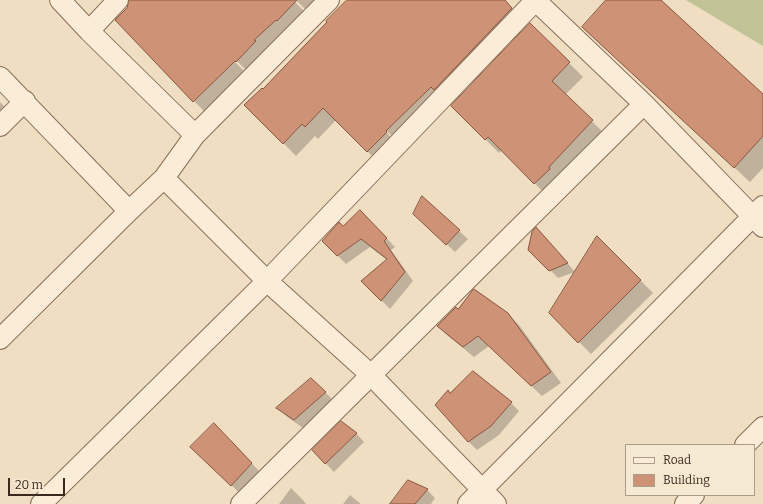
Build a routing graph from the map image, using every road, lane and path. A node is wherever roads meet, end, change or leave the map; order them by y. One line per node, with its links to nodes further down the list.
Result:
1 (60, 0): 5 (street)
2 (118, 0): 5 (street)
3 (329, 0): 10 (street)
4 (535, 0): 8 (street); 14 (street)
5 (89, 31): 10 (street)
6 (0, 77): 7 (street)
7 (25, 102): 9 (street); 12 (street)
8 (644, 104): 13 (street); 16 (street)
9 (0, 126)
10 (195, 135): 11 (street)
11 (164, 178): 12 (street); 14 (street)
12 (129, 211): 15 (street)
13 (759, 216): 20 (street)
14 (267, 281): 16 (street); 21 (street)
15 (0, 338)
16 (371, 375): 20 (street); 22 (street)
17 (763, 427): 18 (street)
18 (746, 444)
19 (693, 496): 23 (street)
20 (482, 499)
21 (41, 504)
22 (241, 504)
23 (685, 504)

